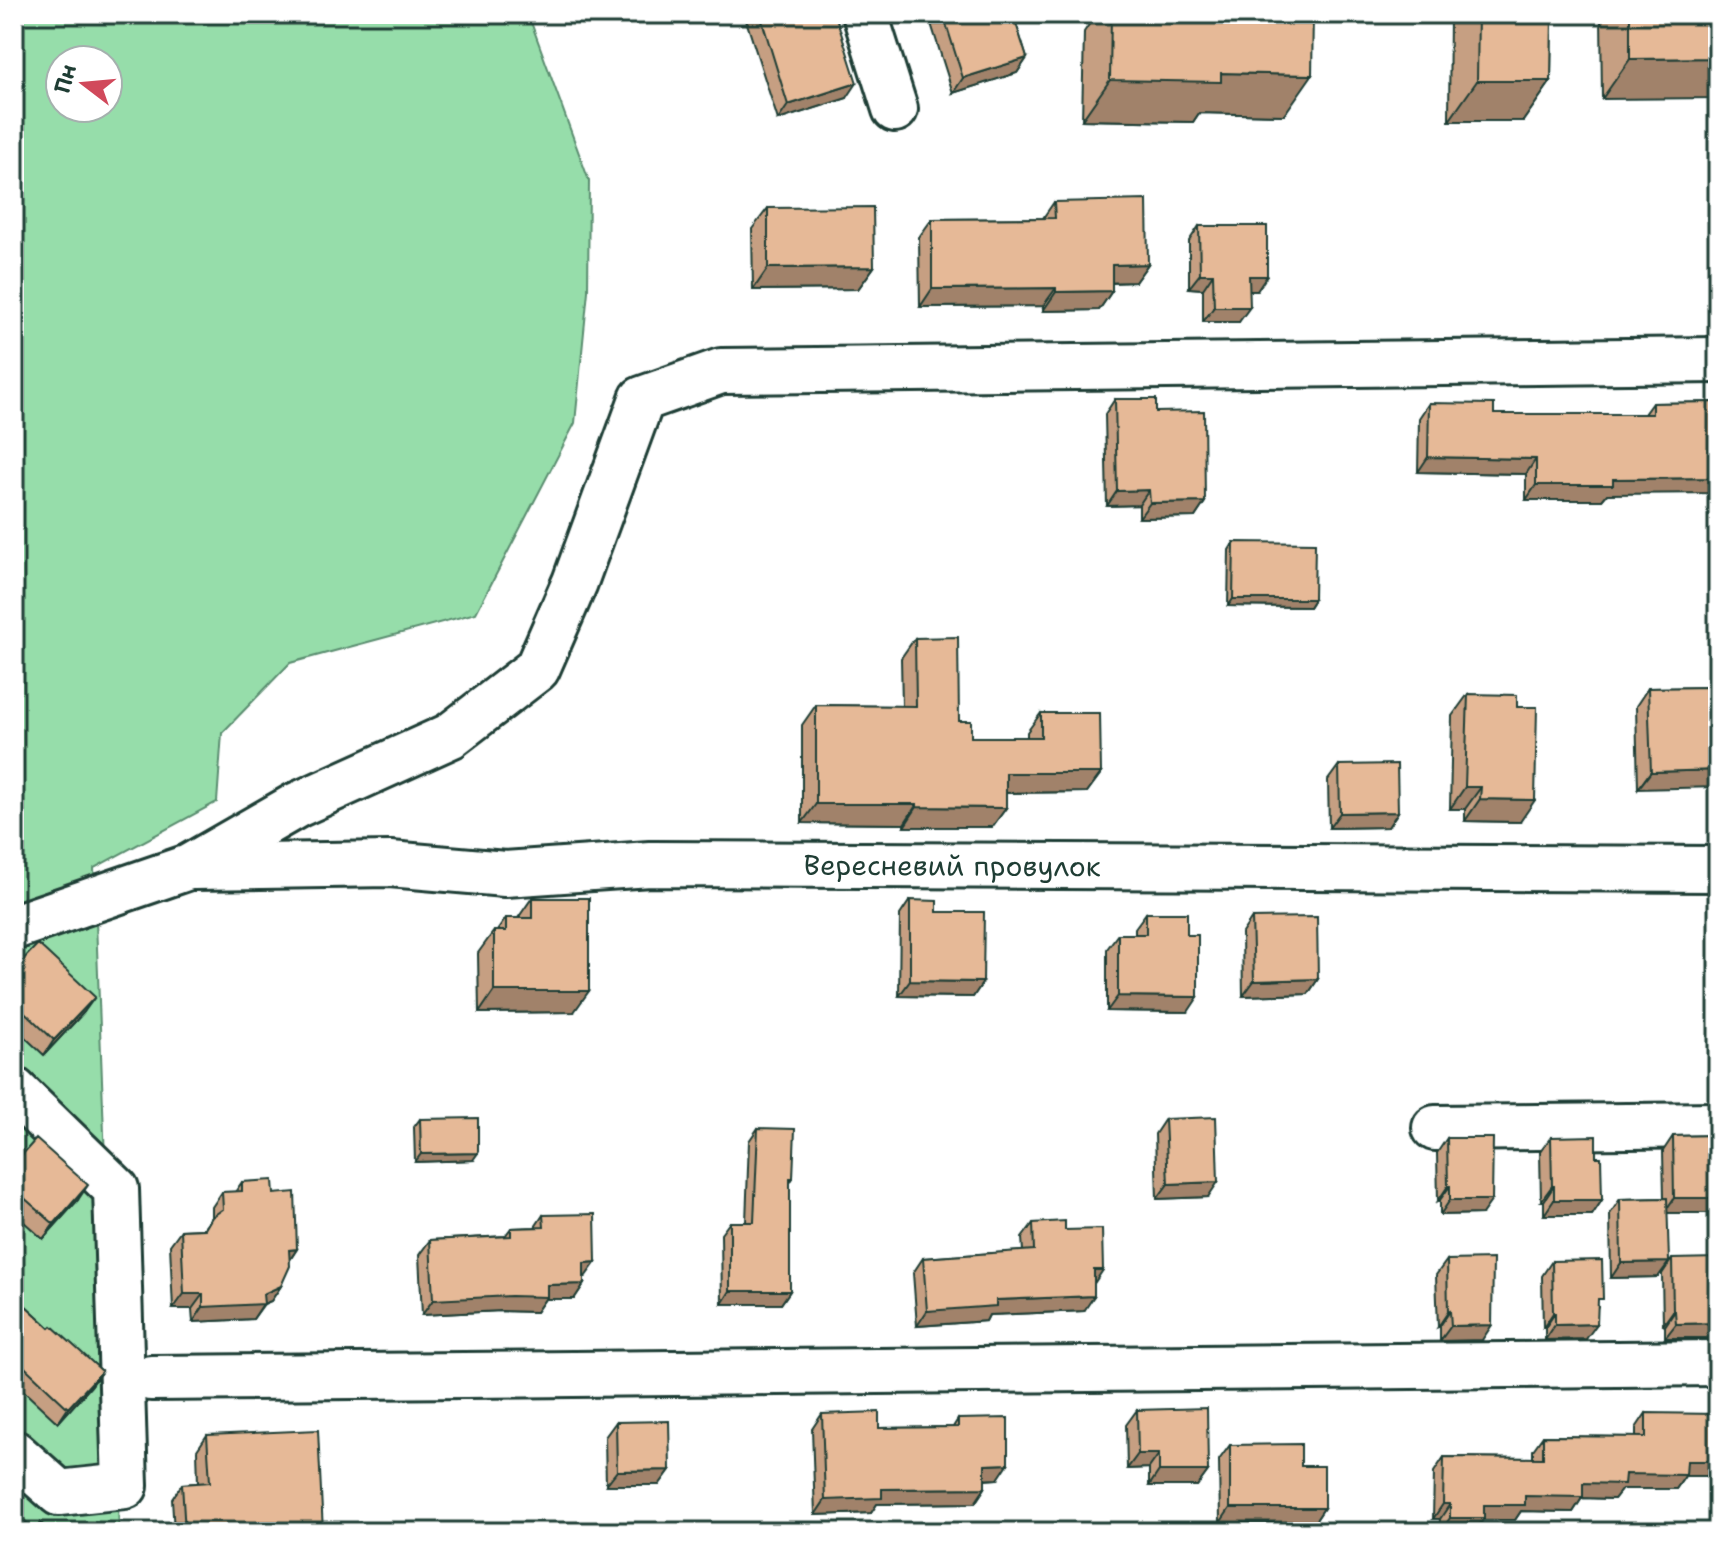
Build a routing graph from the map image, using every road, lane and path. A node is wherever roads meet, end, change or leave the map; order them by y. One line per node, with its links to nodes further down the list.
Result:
1 (865, 14): 2 (street)
2 (895, 109)
3 (1718, 360): 4 (street)
4 (189, 867): 5 (street, Вересневий провулок); 6 (street)
5 (1718, 869)
6 (14, 927)
7 (14, 1090): 12 (street)
8 (1718, 1125): 9 (street)
9 (1435, 1128)
10 (1718, 1363): 11 (street)
11 (151, 1378)
12 (14, 1453)

